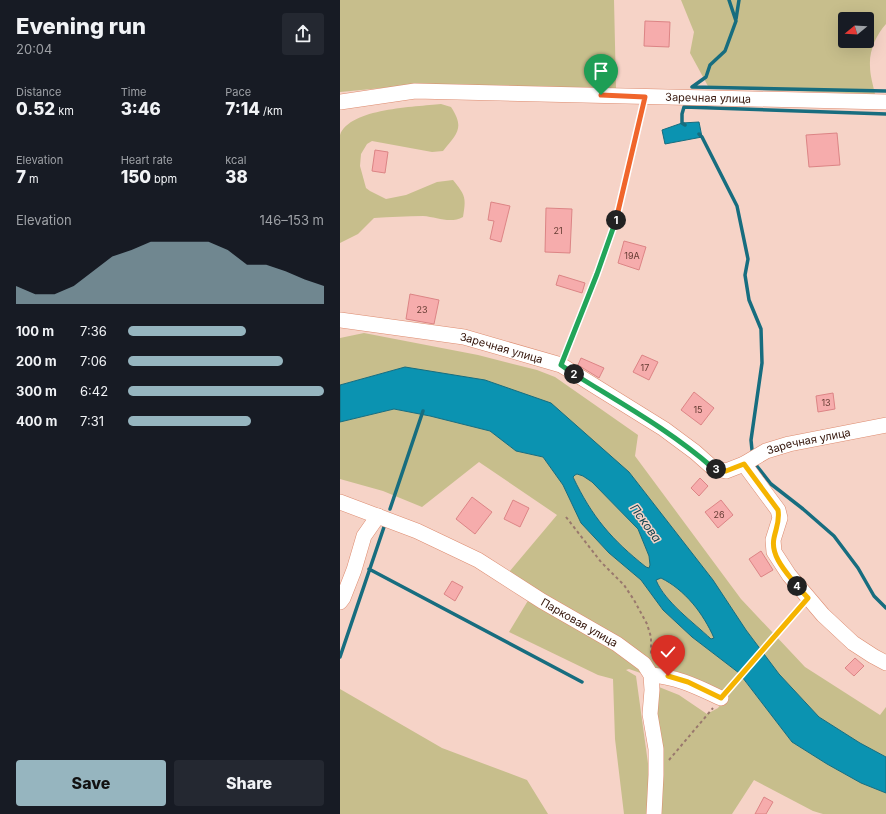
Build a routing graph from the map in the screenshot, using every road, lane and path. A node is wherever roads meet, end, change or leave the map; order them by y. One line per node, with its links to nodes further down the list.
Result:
1 (645, 97): 2 (street, Заречная улица); 3 (street, Заречная улица); 5 (path)
2 (340, 102)
3 (886, 102)
4 (340, 320): 5 (street, Заречная улица)
5 (561, 365): 7 (street, Заречная улица)
6 (886, 425): 7 (street, Заречная улица)
7 (744, 464): 11 (street)
8 (340, 502): 9 (street, Парковая улица)
9 (378, 516): 12 (street); 14 (street, Парковая улица)
10 (566, 517): 14 (path)
11 (808, 598): 13 (street); 15 (path)
12 (340, 602)
13 (886, 663)
14 (651, 675): 15 (street); 16 (street)
15 (721, 698): 16 (path)
16 (656, 775): 17 (street)
17 (654, 814)

